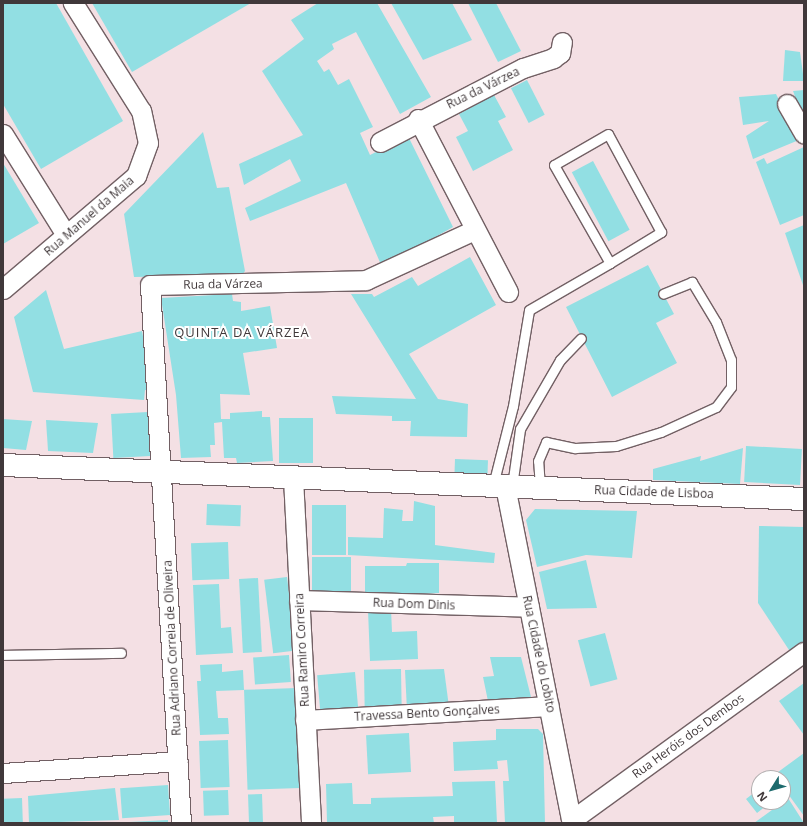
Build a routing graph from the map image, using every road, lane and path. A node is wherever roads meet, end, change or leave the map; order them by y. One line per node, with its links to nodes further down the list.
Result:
1 (73, 3): 9 (street, Rua Manuel da Maia)
2 (562, 42): 4 (street, Rua da Várzea)
3 (787, 104): 6 (street)
4 (418, 119): 7 (street, Rua da Várzea); 8 (street)
5 (3, 134): 9 (street)
6 (804, 134)
7 (380, 142)
8 (474, 230): 12 (street); 16 (street, Rua da Várzea)
9 (66, 236): 11 (street, Rua Manuel da Maia)
10 (610, 263): 10 (lane); 18 (lane)
11 (3, 289)
12 (508, 292)
13 (663, 294): 19 (lane)
14 (581, 338): 18 (lane)
15 (3, 465): 16 (street, Rua Cidade de Lisboa)
16 (163, 473): 17 (street, Rua Cidade de Lisboa); 28 (street, Rua Adriano Correia de Oliveira)
17 (293, 478): 18 (street, Rua Cidade de Lisboa); 21 (street, Rua Ramiro Correira)
18 (503, 486): 19 (street, Rua Cidade de Lisboa); 22 (street, Rua Cidade do Lobito)
19 (540, 487): 20 (street, Rua Cidade de Lisboa)
20 (804, 499)
21 (299, 600): 22 (street, Rua Dom Dinis); 27 (street, Rua Ramiro Correira)
22 (529, 607): 26 (street, Rua Cidade do Lobito)
23 (804, 652): 30 (street, Rua Heróis dos Dembos)
24 (121, 653): 25 (lane)
25 (3, 656)
26 (550, 706): 27 (street, Travessa Bento Gonçalves); 30 (street, Rua Cidade do Lobito)
27 (305, 720): 32 (street, Rua Ramiro Correira)
28 (178, 761): 29 (street); 31 (street, Rua Adriano Correia de Oliveira)
29 (3, 773)
30 (573, 821)
31 (181, 823)
32 (311, 823)

